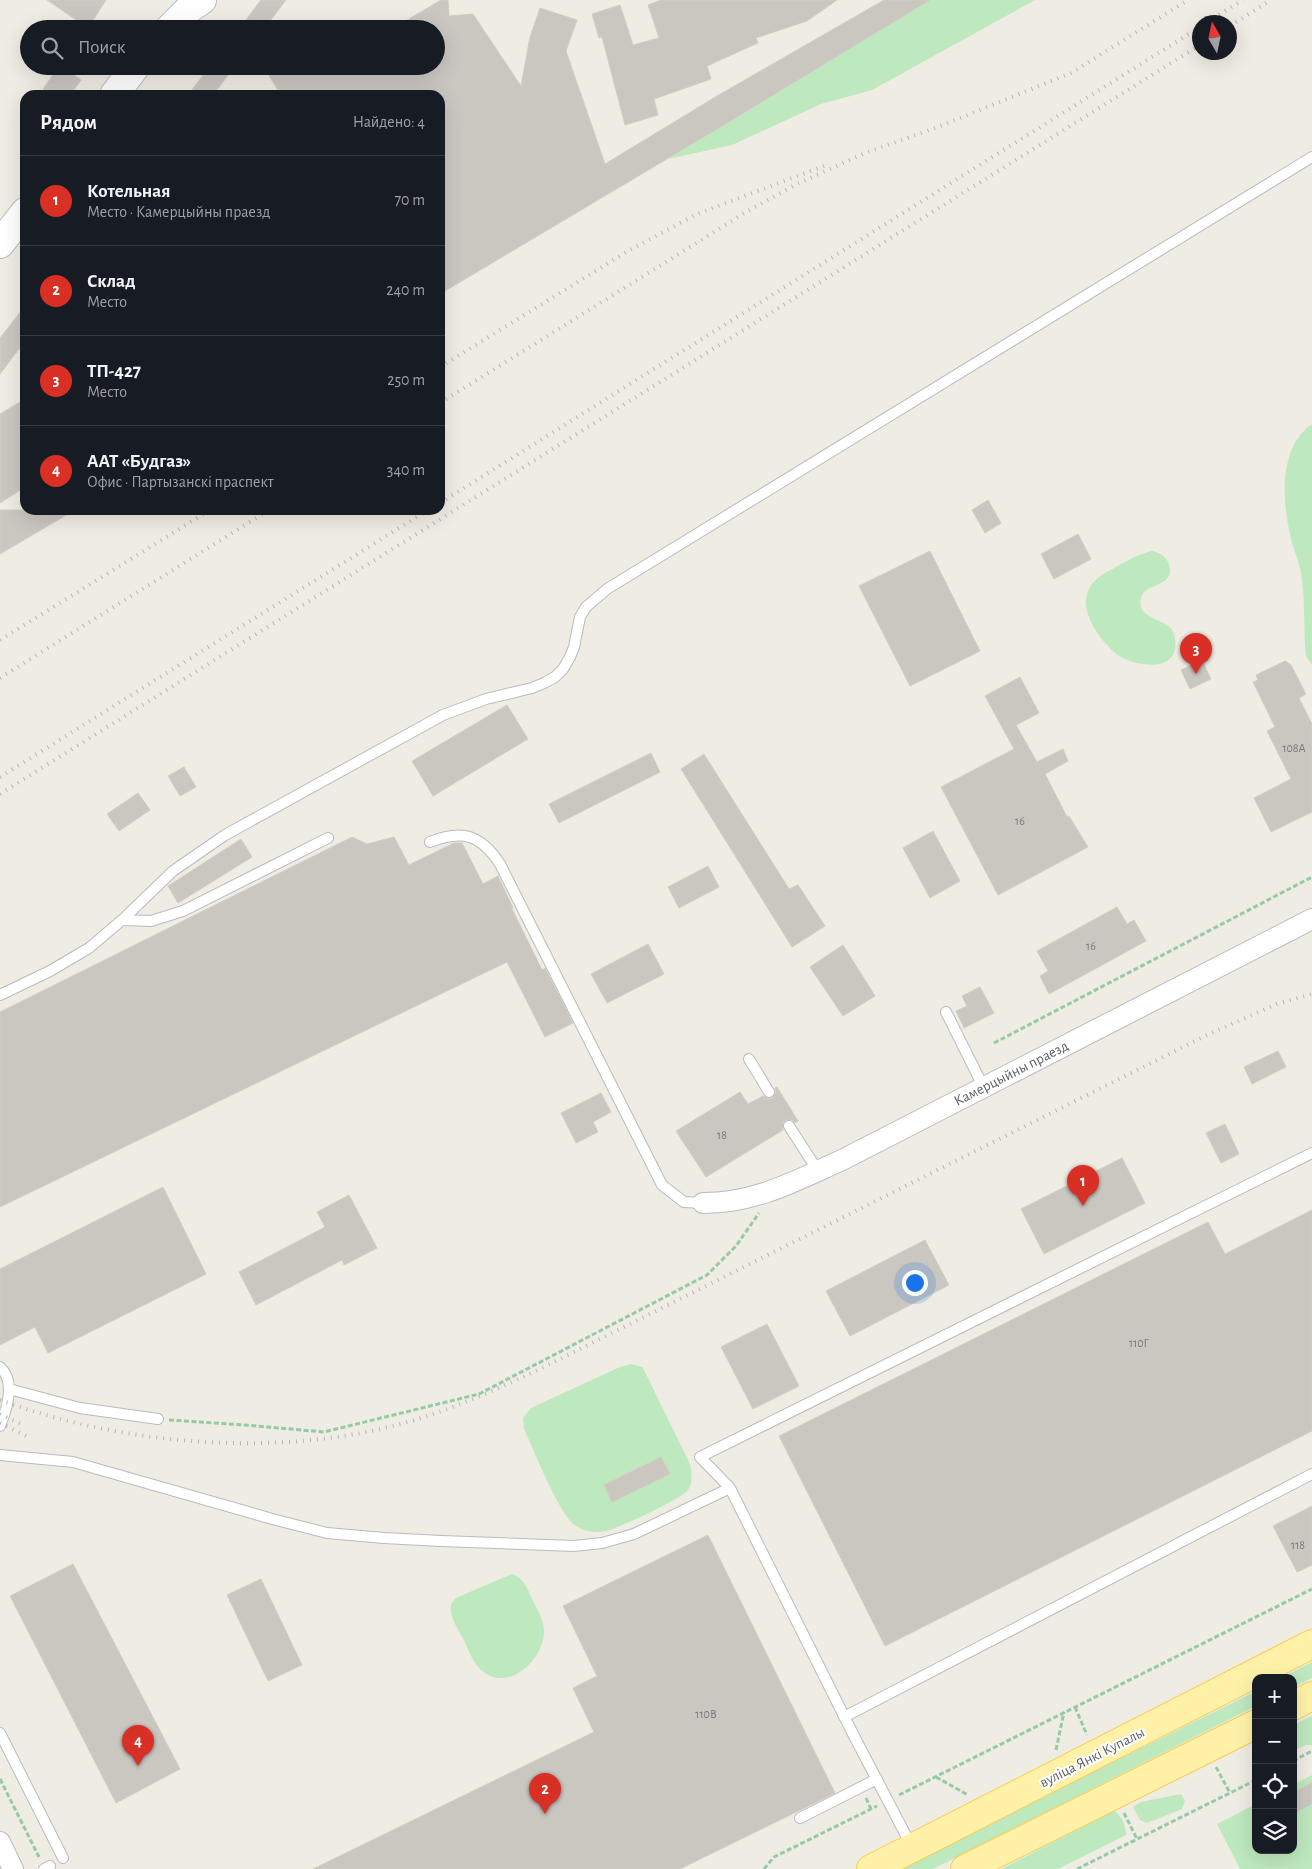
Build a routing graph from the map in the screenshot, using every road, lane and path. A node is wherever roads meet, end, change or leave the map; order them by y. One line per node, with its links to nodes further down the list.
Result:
1 (202, 0): 2 (main road)
2 (178, 20)
3 (129, 75): 4 (main road)
4 (118, 90)
5 (1312, 157): 12 (lane)
6 (20, 218): 7 (main road)
7 (0, 244)
8 (328, 838): 12 (lane)
9 (430, 842): 23 (lane)
10 (1312, 877): 15 (path)
11 (1312, 919): 17 (street, Камерцыйны праезд)
12 (122, 920): 13 (lane)
13 (0, 995)
14 (946, 1012): 17 (lane)
15 (994, 1043)
16 (749, 1059): 18 (lane)
17 (984, 1088): 21 (street, Камерцыйны праезд)
18 (768, 1092)
19 (789, 1126): 21 (lane)
20 (1312, 1153): 30 (lane)
21 (818, 1171): 22 (street, Камерцыйны праезд)
22 (775, 1191): 23 (street, Камерцыйны праезд); 26 (path)
23 (703, 1203)
24 (0, 1367): 25 (lane)
25 (9, 1389): 26 (lane); 27 (lane)
26 (158, 1419)
27 (0, 1426)
28 (0, 1455): 30 (lane)
29 (1312, 1474): 37 (lane)
30 (730, 1488): 37 (lane)
31 (1312, 1589): 35 (path)
32 (1312, 1644): 56 (main road, вуліца Янкі Купалы)
33 (1312, 1696): 34 (main road)
34 (1297, 1704)
35 (1075, 1706): 36 (path); 40 (path)
36 (1064, 1712): 43 (path); 45 (path)
37 (844, 1717): 47 (lane)
38 (1252, 1726): 41 (main road)
39 (0, 1733): 57 (lane)
40 (1090, 1740)
41 (1206, 1749): 49 (path); 62 (main road)
42 (1312, 1752): 44 (path)
43 (1054, 1756)
44 (1297, 1759)
45 (935, 1777): 50 (path); 51 (path)
46 (0, 1779): 58 (path)
47 (877, 1779): 51 (lane); 53 (lane)
48 (1252, 1782): 49 (path)
49 (1230, 1793): 54 (path)
50 (972, 1797)
51 (888, 1801): 56 (lane); 60 (path)
52 (1124, 1812): 54 (path)
53 (800, 1818)
54 (1137, 1839): 63 (path)
55 (0, 1842): 59 (street)
56 (913, 1848): 61 (main road, вуліца Янкі Купалы)
57 (63, 1858)
58 (46, 1868)
59 (13, 1869)
60 (764, 1869)
61 (871, 1869)
62 (965, 1869)
63 (1077, 1869)

